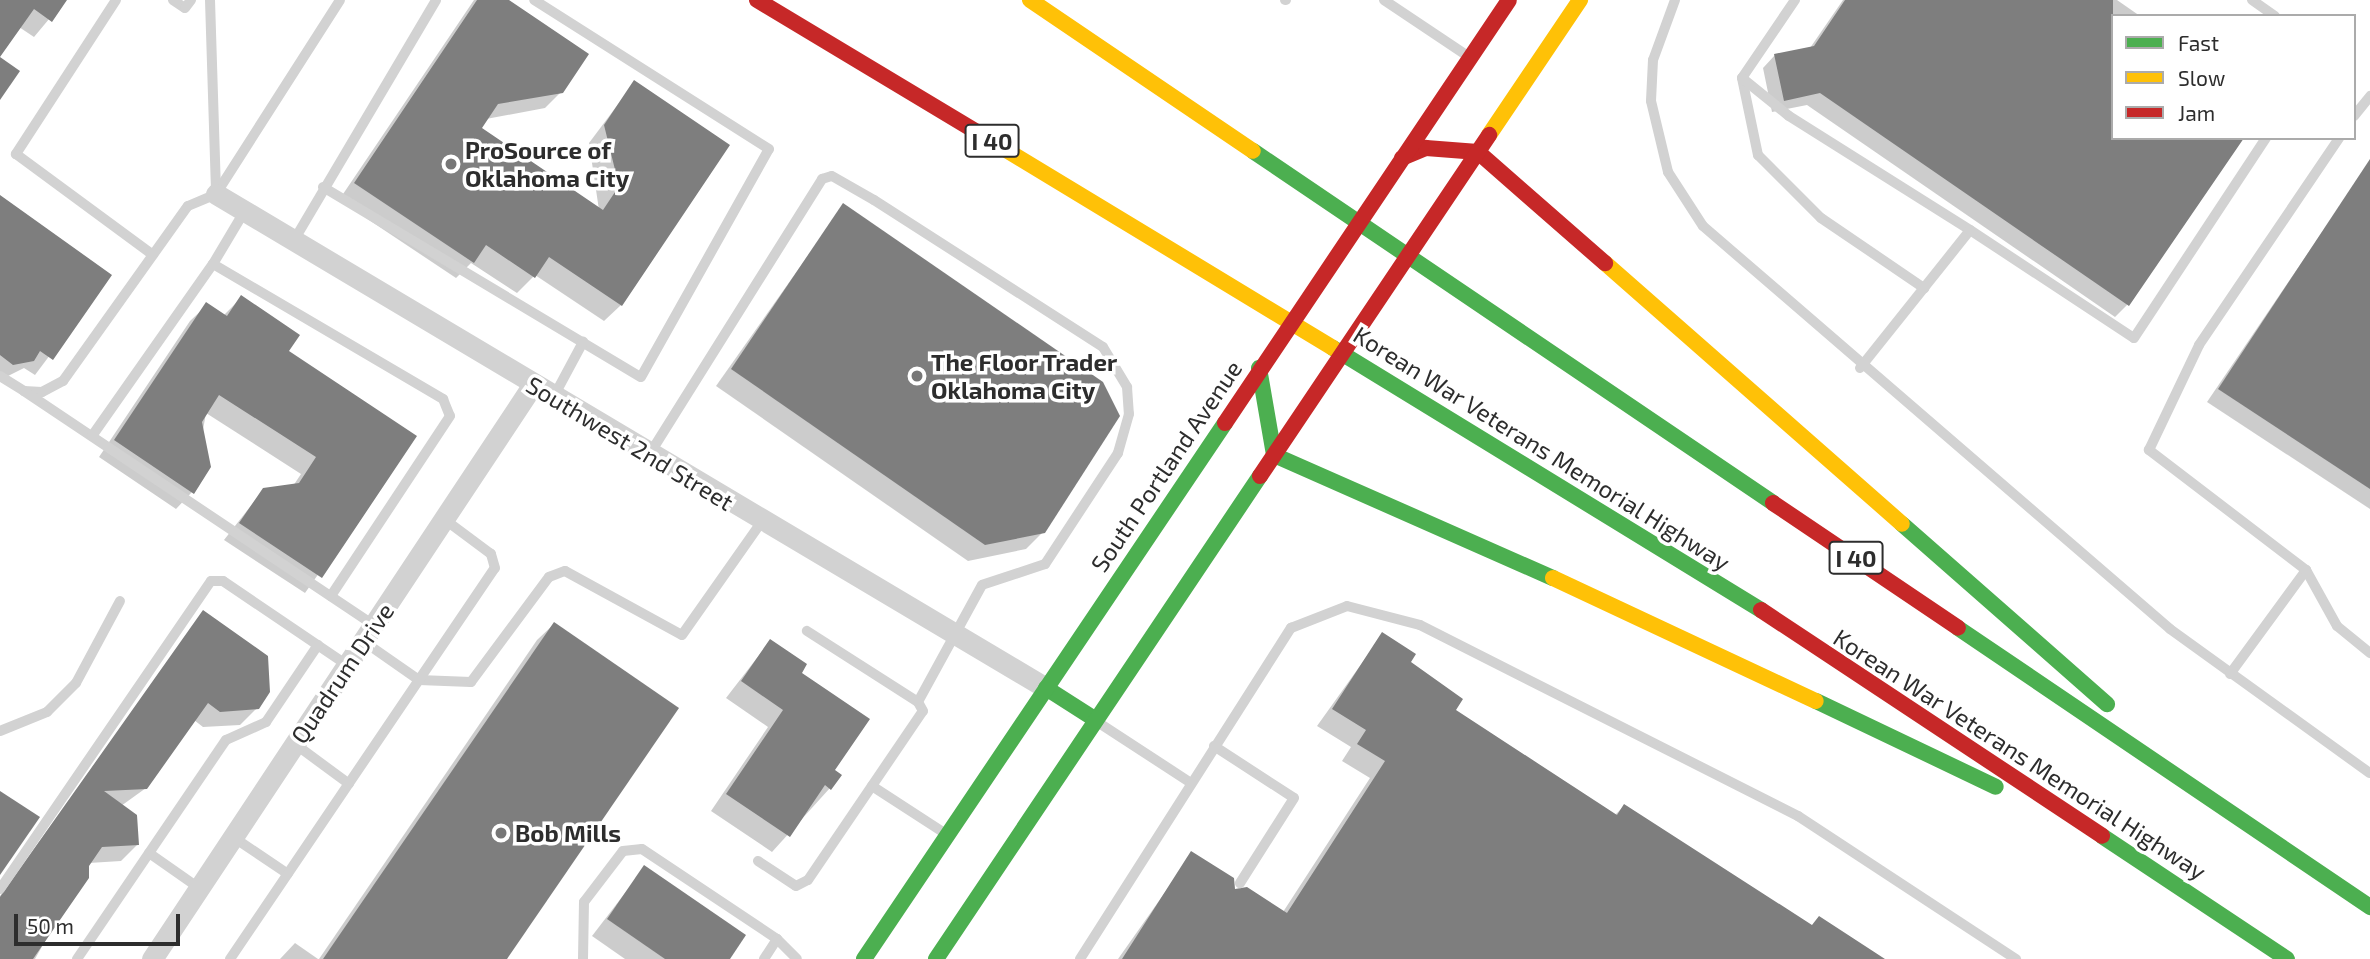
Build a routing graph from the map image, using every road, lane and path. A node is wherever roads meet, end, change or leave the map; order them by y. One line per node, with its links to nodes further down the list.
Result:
1 (116, 0): 30 (lane)
2 (173, 0): 15 (lane)
3 (210, 0): 26 (lane)
4 (340, 0): 26 (lane)
5 (436, 0): 25 (lane)
6 (534, 0): 33 (lane)
7 (757, 0): 69 (main road, Korean War Veterans Memorial Highway / I 40)
8 (1030, 0): 66 (main road, I 40)
9 (1385, 0): 17 (lane)
10 (1509, 0): 17 (main road, South Portland Avenue)
11 (1580, 0): 23 (main road)
12 (1675, 0): 35 (lane)
13 (1795, 0): 18 (lane)
14 (2252, 0): 16 (lane)
15 (188, 4)
16 (2272, 14)
17 (1470, 57): 24 (main road, South Portland Avenue)
18 (1742, 78): 28 (lane); 32 (lane)
19 (2370, 96): 20 (lane)
20 (2356, 114)
21 (2265, 140): 28 (lane)
22 (2338, 140): 45 (lane)
23 (1478, 152): 24 (main road); 42 (main road); 66 (main road)
24 (1402, 158): 34 (main road, South Portland Avenue)
25 (323, 187): 29 (lane); 33 (lane)
26 (216, 194): 27 (street, Southwest 2nd Street); 30 (lane)
27 (244, 212): 29 (street, Southwest 2nd Street); 31 (lane)
28 (1970, 230): 32 (lane)
29 (293, 242): 37 (street, Southwest 2nd Street)
30 (153, 254): 38 (lane)
31 (213, 264): 40 (lane); 46 (lane)
32 (1924, 288): 35 (lane)
33 (583, 342): 39 (lane)
34 (1259, 368): 42 (main road); 56 (main road, South Portland Avenue)
35 (1860, 368): 54 (lane)
36 (0, 376): 38 (lane)
37 (532, 386): 39 (street, Southwest 2nd Street); 43 (street, Quadrum Drive)
38 (24, 391): 40 (lane)
39 (553, 398): 41 (street, Southwest 2nd Street)
40 (92, 436): 46 (lane)
41 (649, 455): 44 (street, Southwest 2nd Street); 50 (lane)
42 (1274, 455): 58 (main road); 69 (main road)
43 (444, 519): 49 (street, Quadrum Drive); 55 (lane)
44 (762, 521): 50 (street, Southwest 2nd Street); 55 (lane)
45 (2306, 570): 52 (lane); 54 (lane)
46 (331, 596): 49 (lane)
47 (120, 601): 59 (lane)
48 (807, 631): 57 (lane)
49 (368, 633): 53 (street, Quadrum Drive); 55 (lane)
50 (953, 634): 56 (street, Southwest 2nd Street); 57 (lane)
51 (318, 645): 53 (lane); 70 (lane); 75 (lane)
52 (2370, 653)
53 (347, 665): 60 (street, Quadrum Drive)
54 (2230, 674): 62 (lane)
55 (419, 680): 64 (lane)
56 (1046, 688): 58 (main road); 67 (main road, South Portland Avenue)
57 (918, 702): 65 (lane)
58 (1096, 720): 63 (lane); 85 (main road)
59 (0, 731)
60 (295, 744): 64 (lane); 68 (street, Quadrum Drive)
61 (1214, 746): 63 (lane); 73 (lane); 87 (lane)
62 (2370, 772)
63 (1191, 783): 86 (lane)
64 (349, 784): 72 (lane)
65 (872, 786): 67 (lane); 71 (lane)
66 (2241, 820): 76 (main road, I 40)
67 (947, 835): 84 (main road, South Portland Avenue)
68 (233, 836): 72 (lane); 74 (street, Quadrum Drive)
69 (2104, 836): 88 (main road, Korean War Veterans Memorial Highway / I 40)
70 (149, 853): 74 (lane); 78 (lane)
71 (758, 861)
72 (288, 874): 80 (lane)
73 (1240, 883)
74 (200, 888): 79 (street, Quadrum Drive)
75 (0, 889)
76 (2370, 907)
77 (777, 939): 81 (lane); 82 (lane); 83 (lane)
78 (76, 959)
79 (152, 959)
80 (230, 959)
81 (583, 959)
82 (764, 959)
83 (797, 959)
84 (864, 959)
85 (936, 959)
86 (1080, 959)
87 (2016, 959)
88 (2287, 959)

